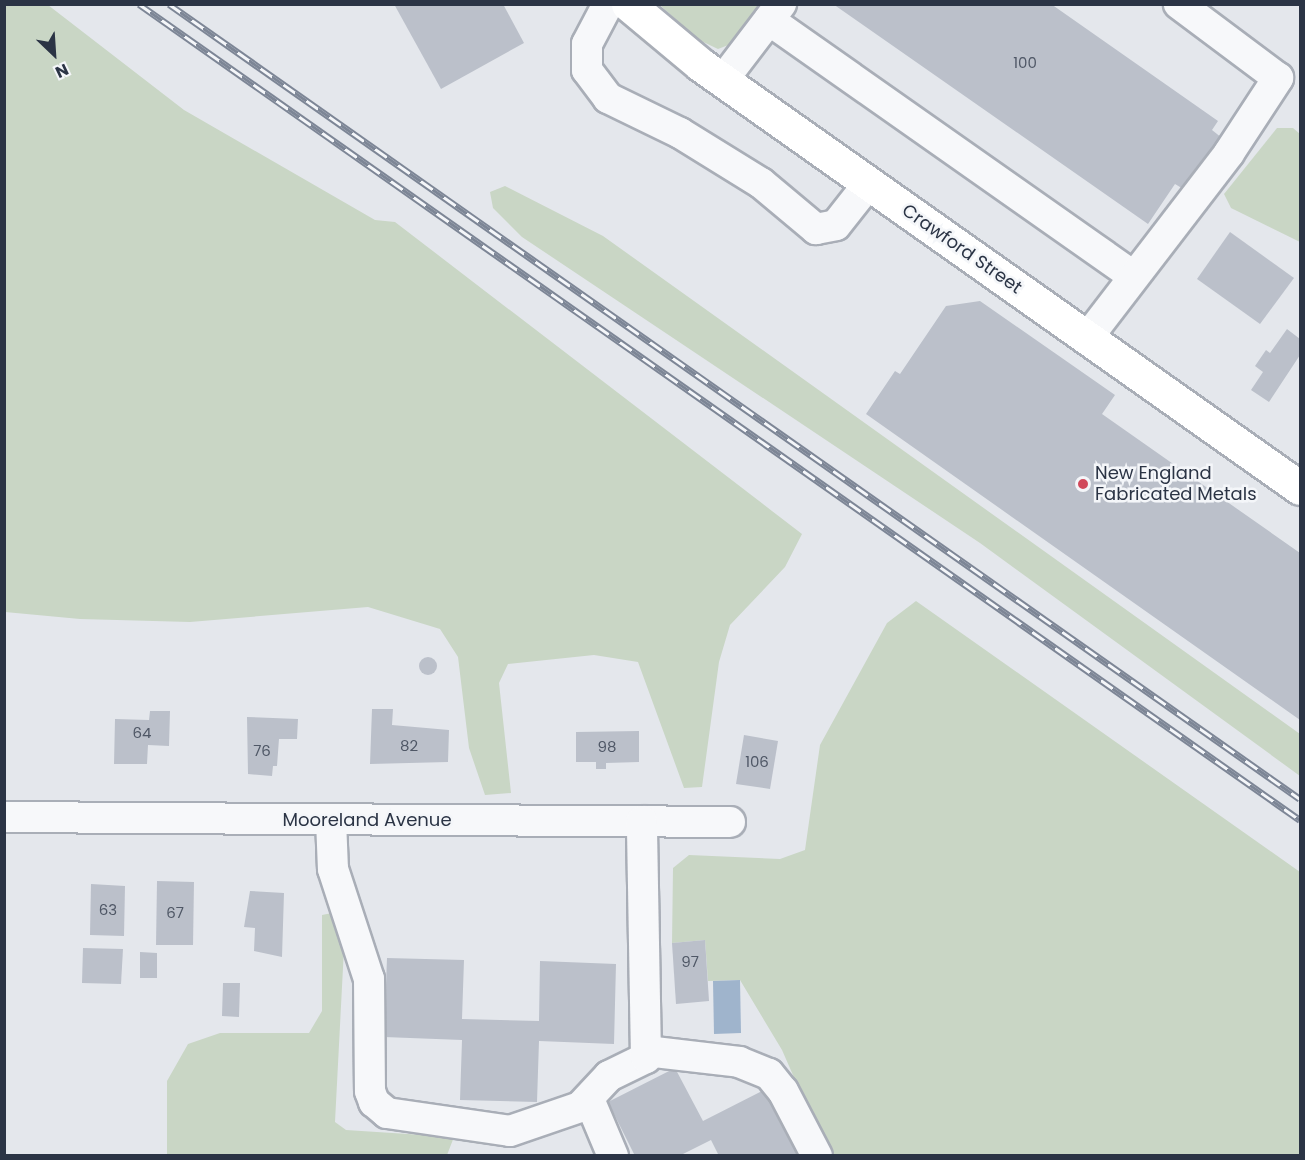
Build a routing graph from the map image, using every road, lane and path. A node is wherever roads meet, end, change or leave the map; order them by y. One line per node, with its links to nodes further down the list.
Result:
1 (608, 4): 6 (street)
2 (628, 4): 5 (main road, Crawford Street)
3 (1179, 4): 7 (street)
4 (775, 12): 5 (street); 7 (street)
5 (723, 80): 6 (main road, Crawford Street)
6 (868, 183): 8 (main road, Crawford Street)
7 (1134, 277): 8 (street)
8 (1088, 337): 9 (main road, Crawford Street)
9 (1300, 488)
10 (4, 817): 11 (street, Mooreland Avenue)
11 (331, 820): 12 (street, Mooreland Avenue); 15 (street)
12 (642, 822): 13 (street, Mooreland Avenue); 14 (street)
13 (730, 822)
14 (646, 1051): 15 (street); 17 (street)
15 (589, 1099): 16 (street)
16 (613, 1155)
17 (817, 1155)

